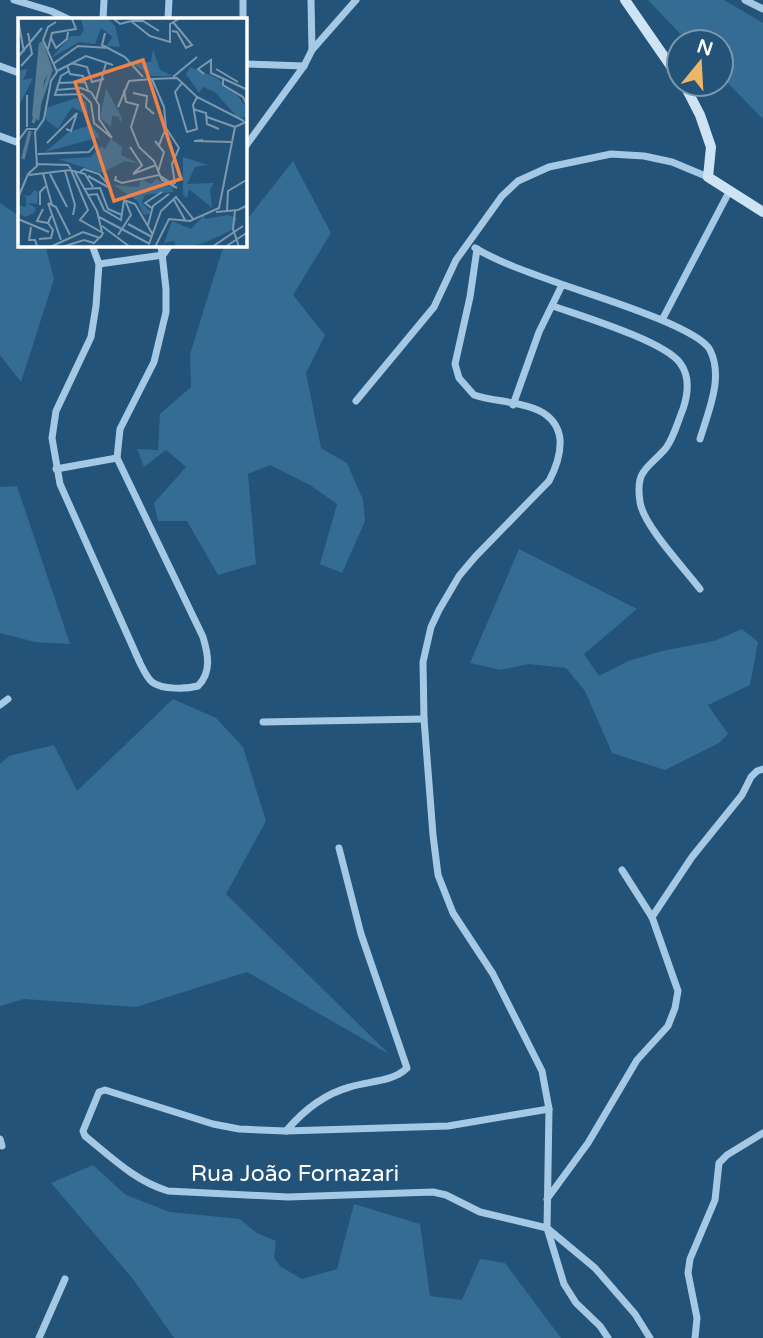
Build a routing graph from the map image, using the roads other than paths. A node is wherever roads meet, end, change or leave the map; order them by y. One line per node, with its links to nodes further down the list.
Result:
1 (13, 0): 10 (street)
2 (104, 0): 11 (street)
3 (169, 0): 12 (street)
4 (243, 0): 13 (street)
5 (311, 0): 14 (street)
6 (356, 0): 14 (street)
7 (625, 0): 15 (street)
8 (745, 0): 9 (street)
9 (763, 9)
10 (65, 18)
11 (103, 18)
12 (168, 18)
13 (243, 18)
14 (312, 50): 17 (street)
15 (665, 58)
16 (247, 64): 17 (street)
17 (304, 65): 22 (street)
18 (0, 66): 19 (street)
19 (18, 73)
20 (691, 98): 26 (street)
21 (247, 131): 22 (street)
22 (257, 131): 25 (street)
23 (0, 136): 24 (street)
24 (18, 143)
25 (247, 145)
26 (708, 177): 27 (street); 29 (street)
27 (729, 192): 28 (street); 38 (street)
28 (763, 212)
29 (469, 242): 33 (street); 39 (street)
30 (93, 247): 35 (street)
31 (161, 247): 34 (street)
32 (169, 247): 34 (street)
33 (477, 249): 36 (street); 40 (street)
34 (163, 255): 35 (street); 42 (street)
35 (99, 264): 43 (street)
36 (562, 285): 37 (street); 38 (street)
37 (554, 306): 40 (street); 44 (street)
38 (662, 320): 41 (street)
39 (356, 401)
40 (513, 405): 47 (street)
41 (700, 439)
42 (117, 458): 43 (street); 43 (street)
43 (56, 469)
44 (700, 589)
45 (8, 699): 46 (street)
46 (0, 705)
47 (424, 719): 48 (street); 53 (street)
48 (262, 722)
49 (763, 769): 52 (street)
50 (339, 848): 54 (street, Rua João Fornazari)
51 (622, 870): 52 (street)
52 (652, 917): 56 (street)
53 (549, 1109): 54 (street, Rua João Fornazari); 56 (street)
54 (286, 1131): 57 (street, Rua João Fornazari)
55 (763, 1133): 62 (street)
56 (547, 1199): 57 (street)
57 (547, 1228): 60 (street); 61 (street)
58 (65, 1279): 59 (street)
59 (39, 1338)
60 (608, 1338)
61 (650, 1338)
62 (695, 1338)

